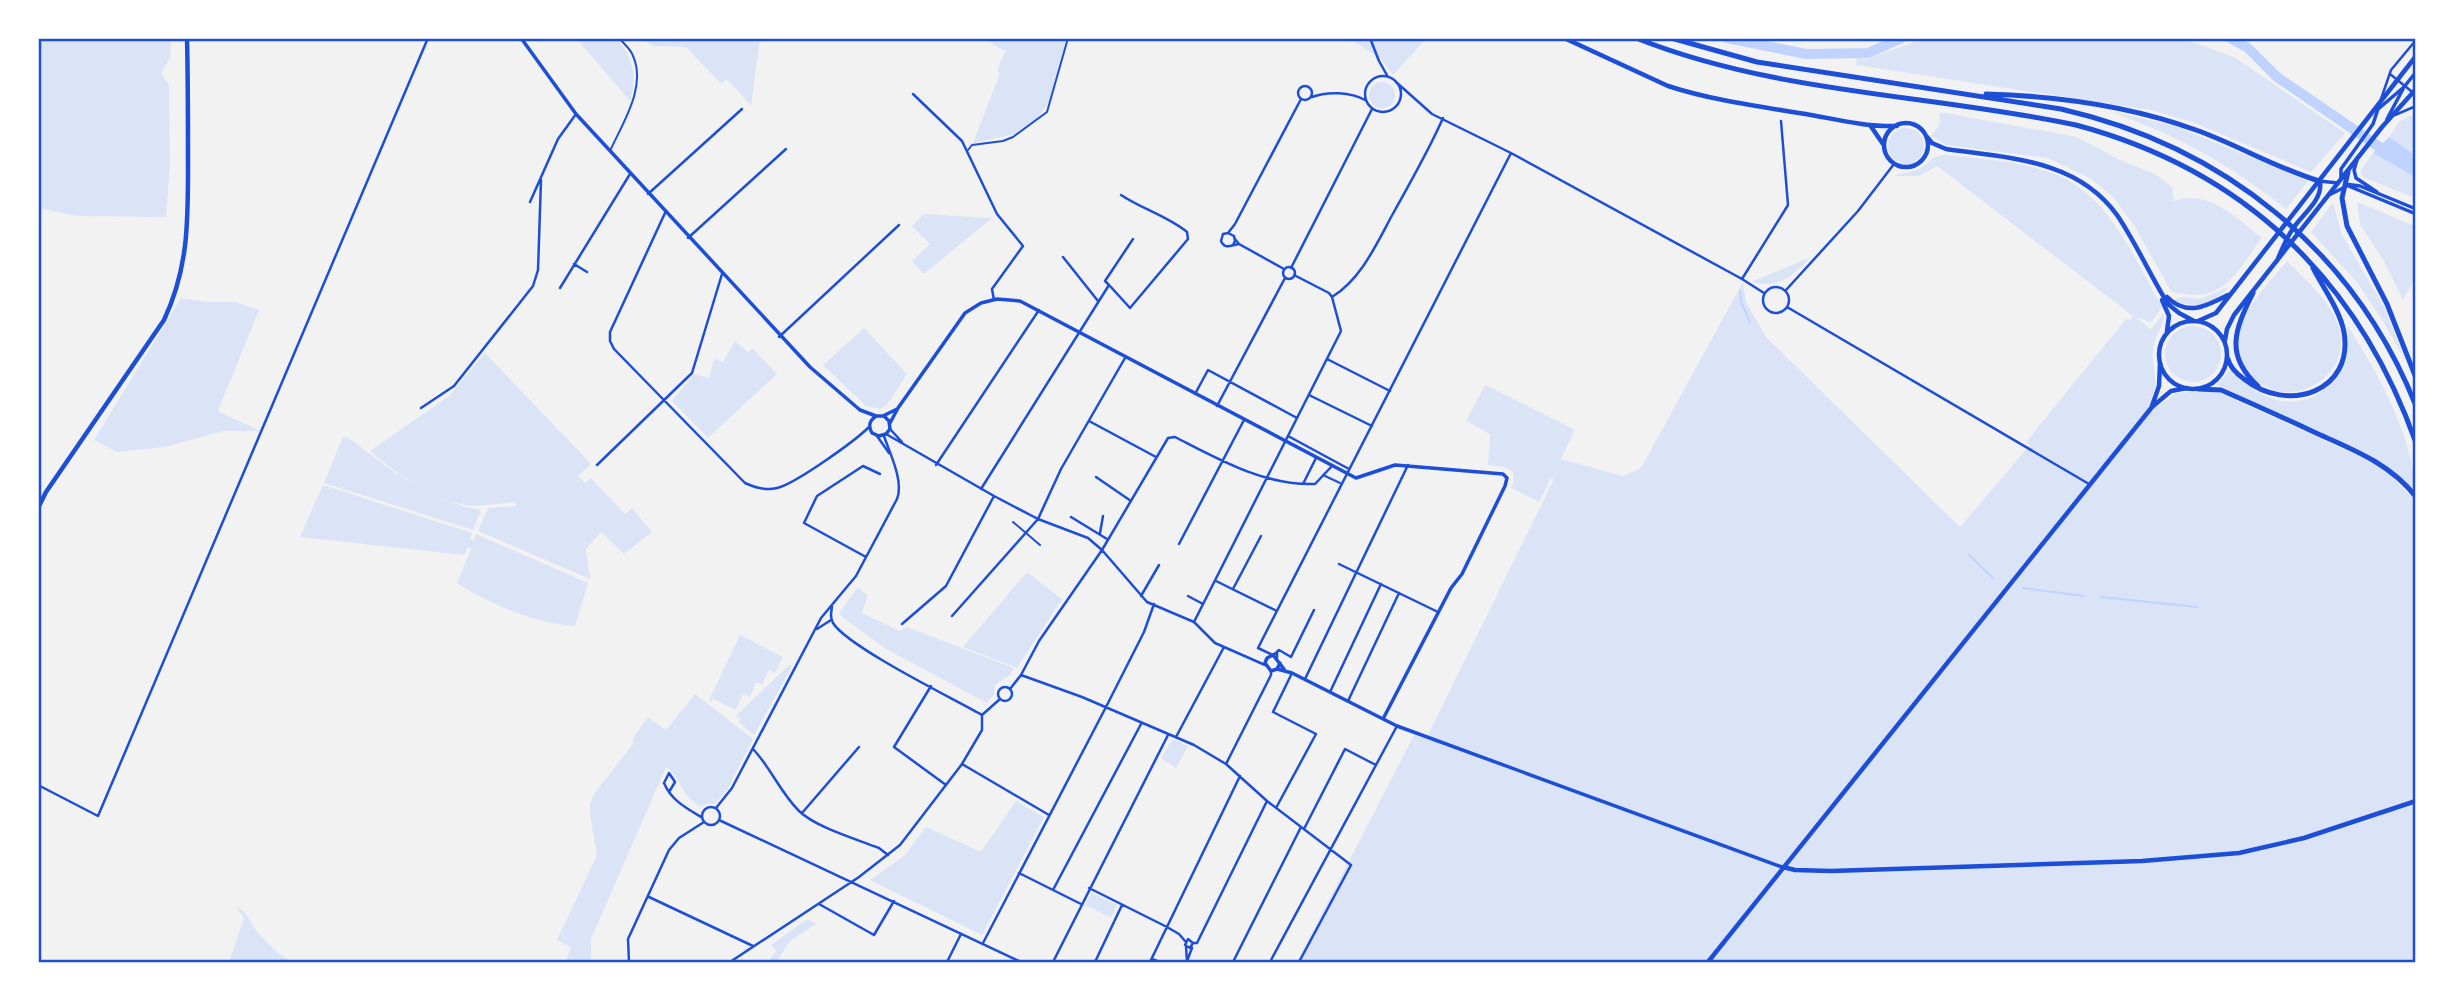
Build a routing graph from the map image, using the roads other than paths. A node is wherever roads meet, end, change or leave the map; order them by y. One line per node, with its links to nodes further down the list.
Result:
1 (187, 38): 152 (main road)
2 (428, 38): 213 (street)
3 (521, 38): 29 (street)
4 (620, 38): 42 (street)
5 (1068, 38): 41 (street)
6 (1370, 38): 14 (street)
7 (1564, 38): 34 (main road)
8 (1636, 38): 68 (highway)
9 (1671, 38): 19 (highway)
10 (2416, 40): 12 (street)
11 (2416, 56): 15 (main road)
12 (2391, 70): 15 (street); 23 (street)
13 (2416, 72): 17 (street)
14 (1388, 77): 16 (street); 24 (street)
15 (2396, 80): 17 (street); 23 (main road)
16 (1396, 82): 27 (street); 31 (street)
17 (2404, 87): 18 (street); 28 (street); 36 (street)
18 (2414, 92): 30 (main road)
19 (1962, 93): 50 (highway); 109 (highway)
20 (913, 94): 41 (street)
21 (1312, 97): 22 (street); 22 (street); 24 (street)
22 (1301, 99): 58 (street)
23 (2381, 99): 32 (main road)
24 (1365, 100): 27 (street)
25 (2416, 106): 30 (street)
26 (742, 109): 53 (street)
27 (1372, 109): 70 (street)
28 (2378, 109): 32 (street); 51 (street)
29 (576, 114): 42 (street); 49 (street)
30 (2392, 116): 36 (main road)
31 (1443, 118): 43 (street); 85 (street)
32 (2368, 119): 50 (main road)
33 (1781, 121): 77 (street)
34 (1870, 125): 35 (main road); 38 (main road)
35 (1896, 126): 37 (main road); 38 (main road)
36 (2381, 129): 45 (main road)
37 (1927, 137): 40 (main road); 44 (main road)
38 (1884, 146): 46 (main road)
39 (786, 149): 62 (street)
40 (1946, 149): 44 (main road); 74 (main road)
41 (967, 151): 86 (street)
42 (610, 152): 48 (street)
43 (1511, 153): 77 (street); 104 (street)
44 (1925, 158): 46 (main road)
45 (2357, 160): 47 (main road); 52 (street)
46 (1894, 164): 80 (street)
47 (2348, 172): 51 (highway)
48 (630, 173): 53 (street); 69 (street)
49 (541, 180): 55 (street); 111 (street)
50 (2319, 181): 51 (street); 66 (main road); 83 (main road)
51 (2342, 184): 52 (street); 56 (street); 66 (main road); 99 (highway)
52 (2378, 193): 56 (street)
53 (648, 194): 57 (street)
54 (1121, 195): 78 (street)
55 (530, 202)
56 (2416, 212)
57 (665, 213): 62 (street); 107 (street)
58 (1235, 224): 60 (street); 61 (street)
59 (899, 225): 93 (street)
60 (1228, 233): 61 (street); 65 (street)
61 (1234, 237): 64 (street); 65 (street)
62 (688, 238): 73 (street)
63 (1133, 239): 78 (street)
64 (1239, 244): 65 (street); 71 (street)
65 (1233, 245)
66 (2281, 255): 84 (main road)
67 (1063, 257): 87 (street)
68 (2311, 262): 103 (highway); 128 (highway)
69 (575, 264): 72 (street); 79 (street)
70 (1291, 268): 71 (street); 75 (street)
71 (1284, 269): 76 (street)
72 (587, 272)
73 (722, 274): 93 (street); 107 (street)
74 (2150, 274): 81 (main road); 92 (main road)
75 (1294, 275): 76 (street); 85 (street)
76 (1285, 278): 100 (street)
77 (1742, 279): 82 (street)
78 (1109, 285): 87 (street)
79 (560, 288)
80 (1786, 290): 82 (street); 88 (street)
81 (2161, 291): 83 (main road); 90 (main road)
82 (1764, 293): 88 (street)
83 (2232, 293): 90 (main road)
84 (2253, 293): 94 (main road); 103 (highway)
85 (1332, 297): 96 (street)
86 (994, 300): 89 (street); 112 (street)
87 (1099, 302): 91 (street)
88 (1787, 307): 146 (street)
89 (1039, 309): 91 (street); 135 (street)
90 (2196, 321): 92 (main road); 94 (main road)
91 (1081, 333): 95 (street); 148 (street)
92 (2165, 335): 98 (main road)
93 (779, 337): 113 (street)
94 (2225, 340): 97 (main road)
95 (1125, 358): 105 (street); 118 (street)
96 (1327, 359): 104 (street); 106 (street)
97 (2228, 359): 102 (main road); 103 (highway)
98 (2160, 364): 101 (main road); 110 (main road)
99 (2416, 378)
100 (1230, 382): 105 (street); 108 (street); 116 (street)
101 (2187, 388): 102 (main road); 110 (main road)
102 (2198, 389): 150 (highway)
103 (2263, 390)
104 (1390, 391): 121 (street)
105 (1195, 394): 108 (street)
106 (1309, 395): 116 (street); 121 (street)
107 (664, 399): 122 (street); 136 (street)
108 (1217, 406): 117 (street)
109 (2416, 406)
110 (2152, 407): 146 (main road)
111 (421, 408)
112 (898, 408): 115 (street); 120 (street)
113 (860, 410): 114 (street); 119 (street)
114 (876, 416): 115 (street); 119 (street)
115 (883, 416): 120 (street)
116 (1297, 418): 125 (street)
117 (1244, 420): 127 (street); 134 (street)
118 (1089, 421): 132 (street); 155 (street)
119 (870, 425): 122 (street); 123 (street)
120 (890, 426): 124 (street); 129 (street)
121 (1372, 426): 139 (street)
122 (861, 435): 123 (street)
123 (875, 435): 124 (street); 131 (street)
124 (885, 435): 126 (street); 130 (street)
125 (1288, 436): 127 (street); 139 (street)
126 (896, 441): 129 (street); 130 (street)
127 (1285, 442): 133 (street); 144 (street)
128 (2416, 443)
129 (904, 444): 135 (street)
130 (887, 445): 131 (street)
131 (889, 454): 164 (street)
132 (1156, 457): 134 (street); 151 (street)
133 (1316, 458): 138 (street); 145 (street)
134 (1222, 461): 144 (street); 161 (street)
135 (936, 464): 148 (street)
136 (597, 465)
137 (1409, 465): 142 (street); 167 (street); 179 (street)
138 (1332, 466): 141 (street); 142 (street)
139 (1349, 468): 142 (street)
140 (880, 474): 164 (street)
141 (1322, 474): 145 (street); 147 (street)
142 (1347, 474): 147 (street)
143 (1096, 477): 151 (street)
144 (1267, 478): 145 (street); 168 (street)
145 (1303, 484)
146 (2089, 484): 228 (main road)
147 (1343, 485): 178 (street)
148 (981, 489): 149 (street)
149 (994, 496): 155 (street); 183 (street)
150 (2416, 497)
151 (1131, 502): 160 (street)
152 (38, 508)
153 (1103, 516): 158 (street)
154 (1071, 517): 158 (street)
155 (1038, 519): 157 (street); 163 (street)
156 (1013, 522): 157 (street)
157 (1025, 532): 162 (street); 180 (street)
158 (1100, 534): 160 (street)
159 (1261, 536): 170 (street)
160 (1108, 540): 163 (street)
161 (1179, 544)
162 (1040, 545)
163 (1102, 550): 172 (street); 193 (street)
164 (866, 557): 174 (street)
165 (1339, 564): 167 (street)
166 (1159, 565): 172 (street)
167 (1356, 572): 169 (street); 194 (street)
168 (1216, 581): 170 (street); 176 (street)
169 (1381, 584): 171 (street); 197 (street)
170 (1233, 589): 178 (street)
171 (1398, 593): 179 (street); 199 (street)
172 (1142, 596): 175 (street)
173 (1188, 596): 176 (street)
174 (833, 604): 181 (street); 184 (street)
175 (1154, 604): 182 (street); 200 (street)
176 (1203, 604): 182 (street)
177 (1314, 610): 186 (street)
178 (1277, 611): 186 (street)
179 (1438, 612): 202 (street)
180 (952, 616)
181 (831, 620): 184 (street); 195 (street)
182 (1194, 622): 185 (street)
183 (902, 624)
184 (816, 631): 208 (street)
185 (1224, 647): 188 (street); 206 (street)
186 (1276, 655): 187 (street); 188 (street)
187 (1280, 663): 189 (street); 190 (street)
188 (1265, 665): 191 (street)
189 (1277, 669): 190 (street); 191 (street)
190 (1286, 670): 192 (street)
191 (1271, 671): 210 (street)
192 (1292, 673): 194 (street); 219 (street)
193 (1021, 675): 196 (street); 200 (street)
194 (1305, 680): 197 (street)
195 (931, 686): 201 (street); 214 (street)
196 (1010, 689): 198 (street); 198 (street)
197 (1329, 692): 199 (street)
198 (1000, 699): 201 (street)
199 (1348, 701): 202 (street)
200 (1107, 707): 203 (street); 221 (street)
201 (982, 715): 209 (street)
202 (1383, 719): 204 (street)
203 (1141, 724): 205 (street); 232 (street)
204 (1397, 726): 211 (street); 228 (street)
205 (1168, 735): 206 (street); 231 (street)
206 (1176, 737): 210 (street)
207 (859, 747): 220 (street)
208 (753, 749): 218 (street); 220 (street)
209 (962, 764): 214 (street); 221 (street)
210 (1226, 764): 212 (street)
211 (1376, 765): 225 (street); 226 (street)
212 (1240, 776): 217 (street); 238 (street)
213 (38, 785)
214 (946, 785): 227 (street)
215 (669, 792): 215 (street); 222 (street)
216 (2416, 800): 228 (main road)
217 (1267, 801): 219 (street); 241 (street)
218 (716, 808): 222 (street); 223 (street)
219 (1276, 808): 225 (street)
220 (802, 813): 227 (street)
221 (1049, 815): 229 (street)
222 (701, 817): 224 (street)
223 (719, 820): 224 (street); 230 (street)
224 (704, 822): 233 (street)
225 (1302, 828): 226 (street); 254 (street)
226 (1332, 850): 255 (street); 256 (street)
227 (888, 855): 230 (street)
228 (1782, 867): 257 (main road)
229 (1019, 873): 232 (street); 240 (street)
230 (853, 882): 234 (street); 235 (street)
231 (1089, 888): 236 (street); 237 (street)
232 (1053, 890): 236 (street)
233 (647, 896): 242 (street); 246 (street)
234 (894, 901): 235 (street); 239 (street)
235 (819, 904): 242 (street)
236 (1081, 904): 251 (street)
237 (1122, 905): 238 (street); 252 (street)
238 (1167, 928): 241 (street); 245 (street)
239 (962, 933): 240 (street); 248 (street)
240 (982, 943): 244 (street)
241 (1190, 943): 243 (street); 243 (street); 243 (street)
242 (753, 946): 247 (street)
243 (1186, 947)
244 (1012, 958): 249 (street); 250 (street)
245 (1151, 961): 253 (street)
246 (629, 962)
247 (730, 962)
248 (947, 962)
249 (1009, 962)
250 (1021, 962)
251 (1053, 962)
252 (1095, 962)
253 (1160, 962)
254 (1233, 962)
255 (1270, 962)
256 (1299, 962)
257 (1708, 962)

